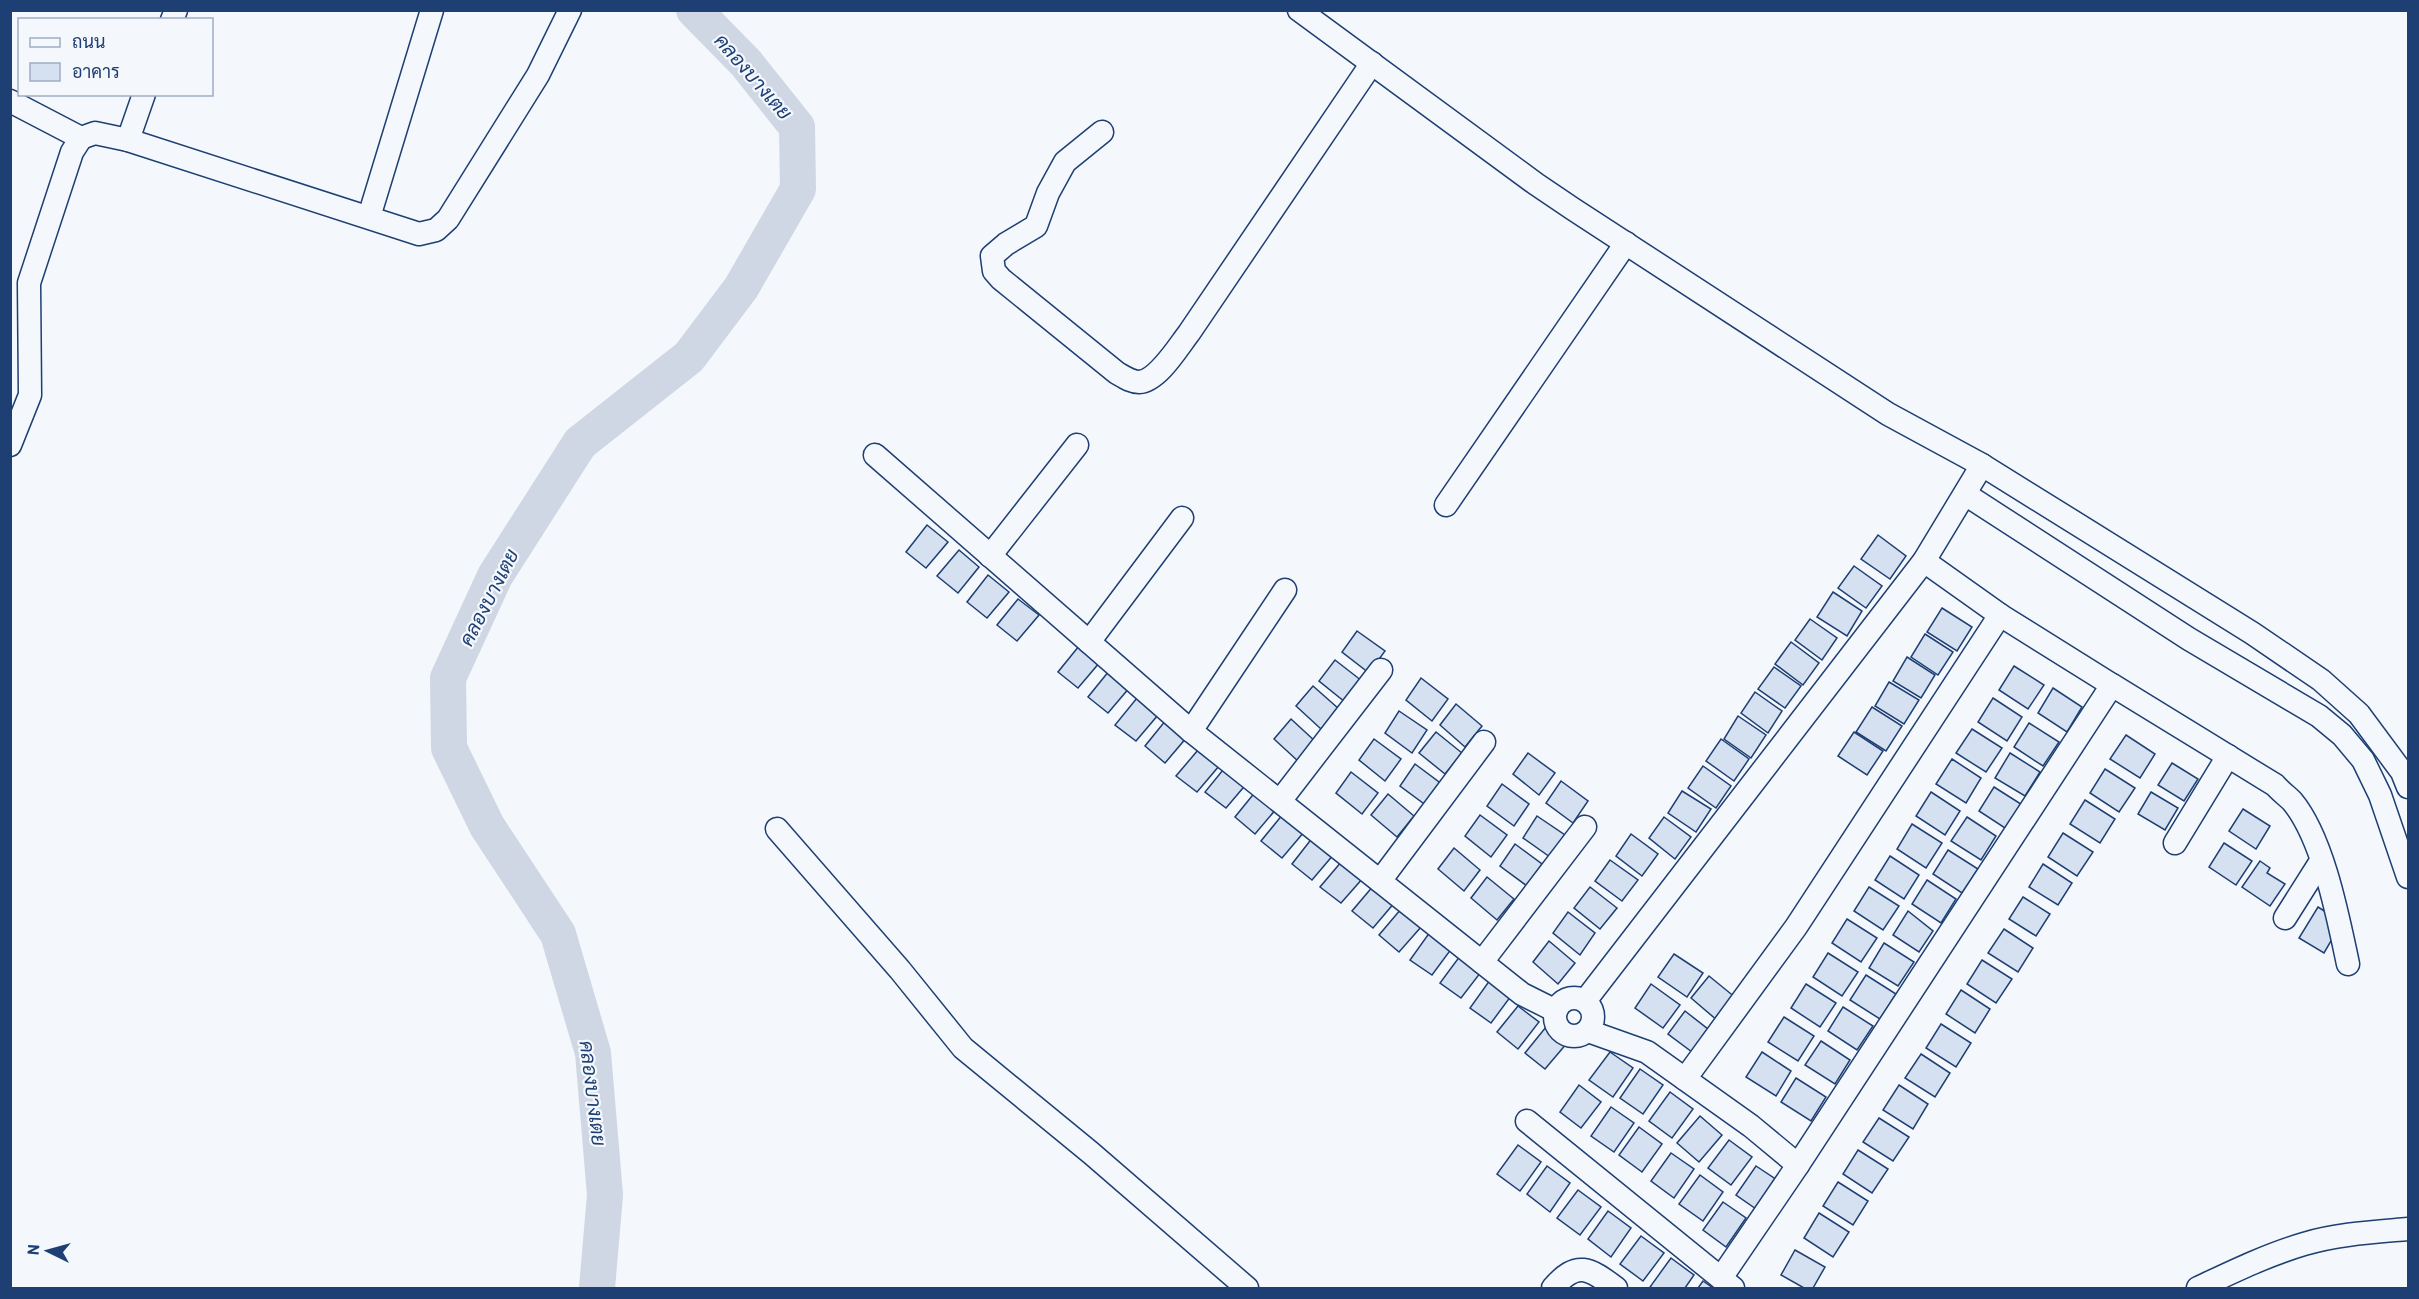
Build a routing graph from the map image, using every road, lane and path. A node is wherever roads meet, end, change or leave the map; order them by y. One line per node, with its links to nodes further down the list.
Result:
1 (432, 10): 10 (street)
2 (570, 10): 10 (street)
3 (1299, 10): 4 (street)
4 (1372, 63): 7 (street); 11 (street)
5 (143, 96): 9 (street)
6 (10, 101): 8 (street)
7 (1102, 132)
8 (81, 138): 9 (street); 12 (street)
9 (128, 140): 10 (street)
10 (369, 217)
11 (1626, 243): 15 (street); 17 (street)
12 (12, 439)
13 (1077, 446): 19 (street)
14 (875, 455): 19 (street)
15 (1982, 465): 16 (street); 29 (street)
16 (1965, 494): 20 (street); 35 (street)
17 (1446, 505)
18 (1182, 518): 23 (street)
19 (990, 556): 23 (street)
20 (1924, 561): 22 (street); 40 (street)
21 (1285, 590): 26 (street)
22 (2000, 615): 25 (street); 43 (street)
23 (1089, 642): 26 (street)
24 (1381, 670): 30 (street)
25 (2112, 685): 28 (street); 45 (street)
26 (1191, 731): 30 (street)
27 (1484, 742): 36 (street)
28 (2228, 756): 33 (street); 34 (street)
29 (2409, 787)
30 (1280, 801): 36 (street)
31 (1585, 827): 38 (street)
32 (777, 829): 48 (street)
33 (2175, 843)
34 (2321, 861): 37 (street); 39 (street)
35 (2409, 876)
36 (1380, 881): 38 (street)
37 (2284, 918)
38 (1482, 962): 41 (street)
39 (2348, 964)
40 (1585, 1001): 41 (street); 42 (street)
41 (1556, 1011): 42 (street)
42 (1588, 1031): 43 (street)
43 (1685, 1079): 45 (street)
44 (1527, 1121): 47 (street)
45 (1798, 1165): 47 (street)
46 (2409, 1229): 51 (street)
47 (1727, 1283)
48 (1246, 1288)
49 (1553, 1288): 50 (street)
50 (1616, 1288)
51 (2198, 1288)

